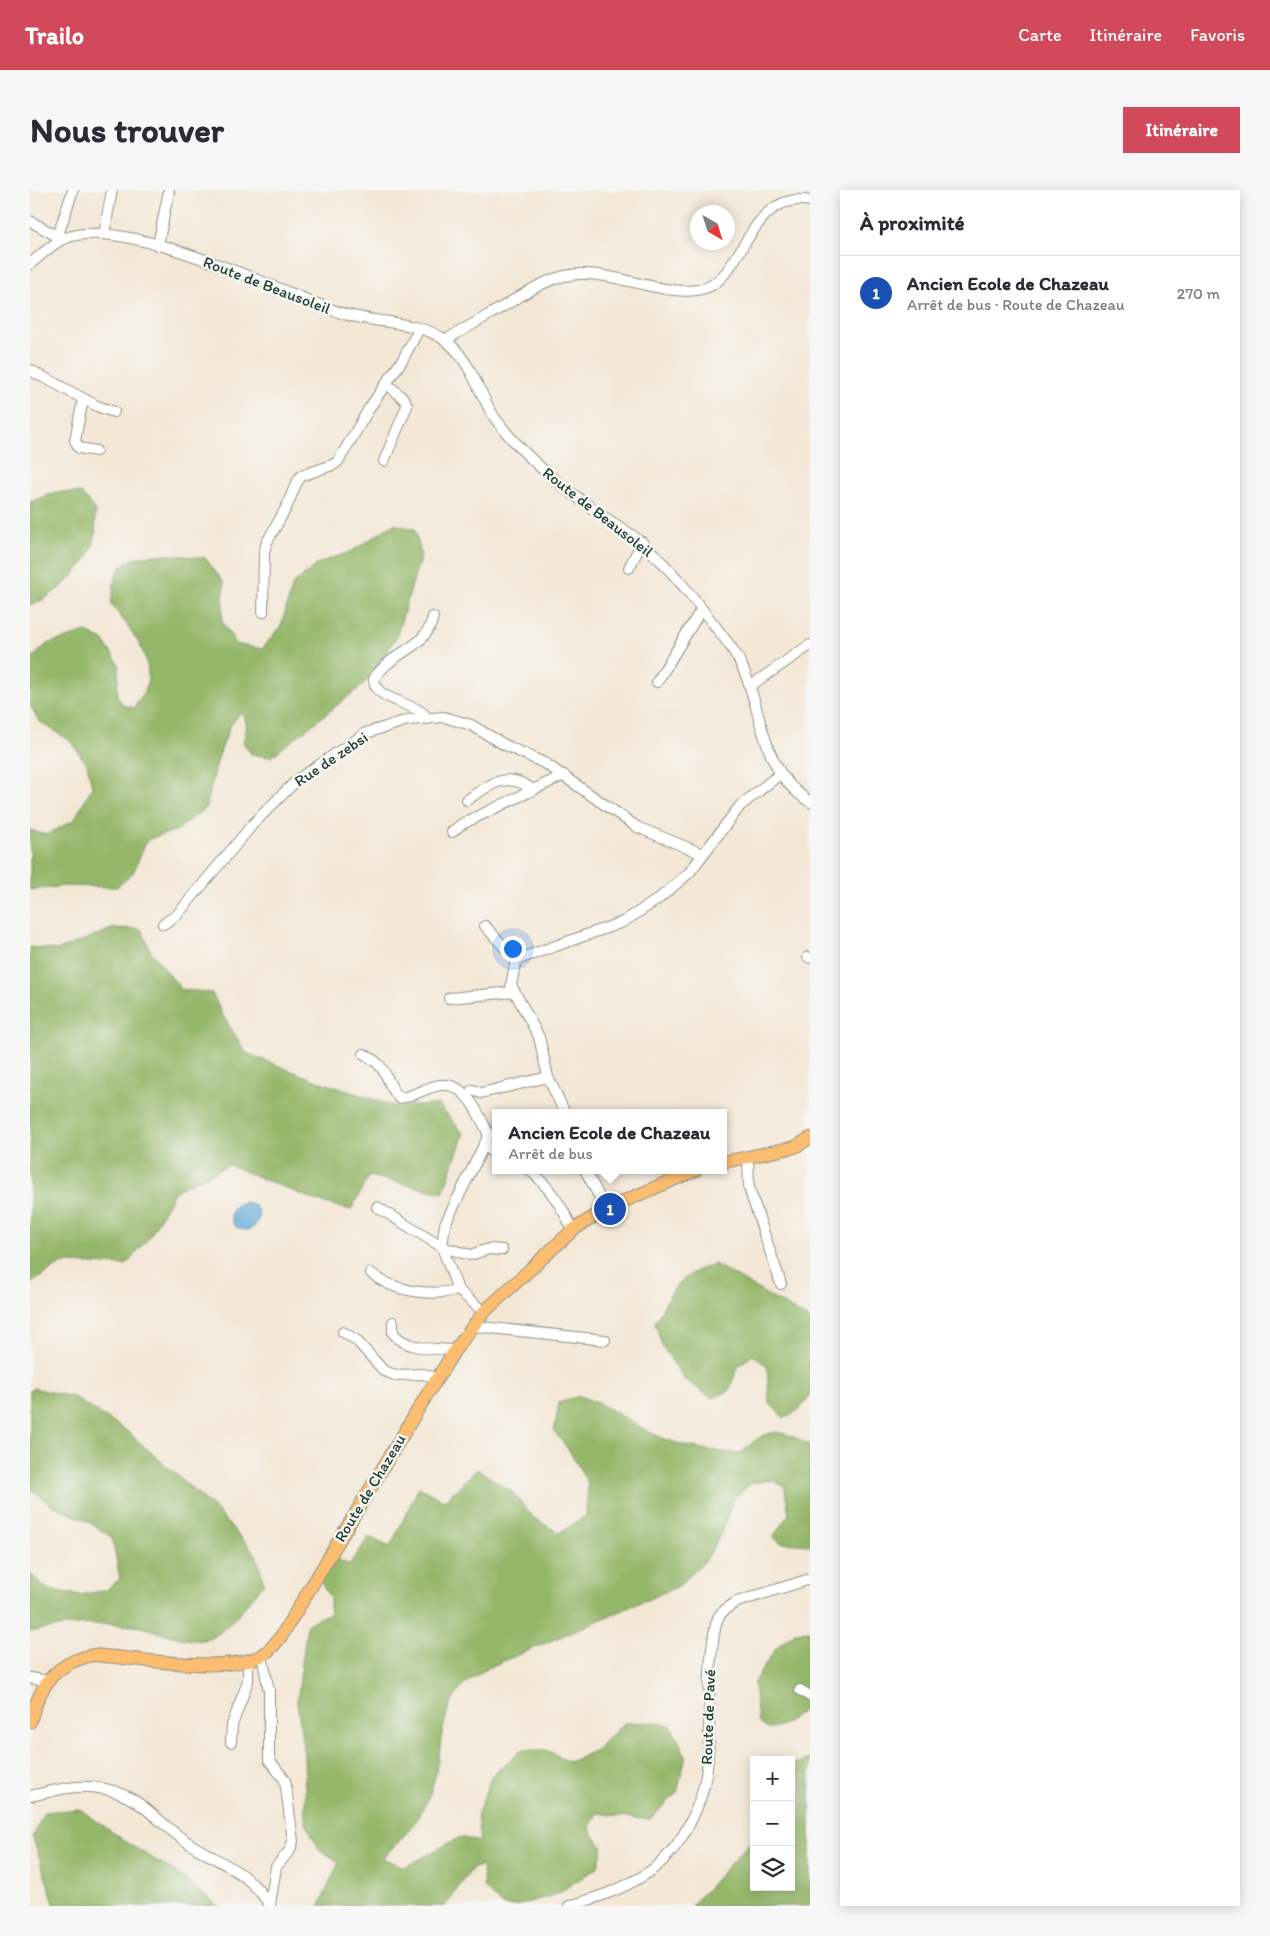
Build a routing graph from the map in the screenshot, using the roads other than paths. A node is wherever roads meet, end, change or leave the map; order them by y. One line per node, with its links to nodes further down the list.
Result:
1 (73, 190): 7 (street)
2 (112, 190): 6 (street)
3 (169, 190): 8 (street)
4 (810, 201): 11 (street)
5 (30, 221): 7 (street)
6 (104, 234): 7 (street, Route de Beausoleil); 8 (street, Route de Beausoleil)
7 (62, 239): 9 (street)
8 (158, 245): 10 (street, Route de Beausoleil)
9 (30, 264)
10 (419, 329): 11 (street, Route de Beausoleil); 13 (street)
11 (445, 340): 18 (street, Route de Beausoleil)
12 (30, 370): 14 (street)
13 (386, 383): 17 (street); 21 (street)
14 (83, 399): 15 (street); 16 (street)
15 (114, 412)
16 (96, 452)
17 (384, 461)
18 (642, 542): 19 (street); 20 (street, Route de Beausoleil)
19 (629, 568)
20 (701, 610): 24 (street); 25 (street, Route de Beausoleil)
21 (263, 612)
22 (433, 617): 26 (street)
23 (810, 645): 25 (street)
24 (658, 682)
25 (750, 686): 27 (street, Route de Beausoleil)
26 (428, 719): 28 (street, Rue de zebsi); 34 (street, Rue de zebsi)
27 (780, 774): 31 (street, Route de Beausoleil); 33 (street)
28 (564, 775): 29 (street); 33 (street, Rue de zebsi)
29 (533, 790): 30 (street); 32 (street)
30 (467, 800)
31 (810, 802)
32 (452, 832)
33 (703, 854): 36 (street)
34 (163, 924)
35 (485, 926): 36 (street)
36 (516, 960): 37 (street)
37 (514, 992): 38 (street); 40 (street)
38 (450, 998)
39 (364, 1054): 44 (street)
40 (548, 1077): 41 (street); 42 (street)
41 (472, 1090)
42 (563, 1109)
43 (810, 1138): 46 (main road)
44 (485, 1145): 45 (street); 54 (street)
45 (492, 1152)
46 (748, 1157): 47 (main road); 57 (street)
47 (727, 1161)
48 (534, 1174): 53 (street)
49 (587, 1174): 52 (street)
50 (687, 1174): 52 (main road, Route de Chazeau)
51 (377, 1207): 54 (street)
52 (606, 1209): 53 (main road, Route de Chazeau)
53 (573, 1230): 59 (main road, Route de Chazeau)
54 (442, 1247): 55 (street); 58 (street)
55 (502, 1250)
56 (371, 1273): 58 (street)
57 (781, 1284)
58 (458, 1290): 59 (street)
59 (484, 1312): 61 (main road, Route de Chazeau)
60 (394, 1322): 64 (street)
61 (472, 1326): 63 (street); 64 (main road, Route de Chazeau)
62 (343, 1332): 65 (street)
63 (605, 1340)
64 (455, 1350): 65 (main road, Route de Chazeau)
65 (437, 1379): 67 (main road, Route de Chazeau)
66 (810, 1579): 77 (street, Route de Pavé)
67 (262, 1656): 68 (main road, Route de Chazeau); 76 (street)
68 (248, 1660): 70 (main road, Route de Chazeau); 74 (street)
69 (30, 1678): 70 (street)
70 (48, 1681): 73 (main road, Route de Chazeau)
71 (800, 1690): 72 (street)
72 (810, 1696)
73 (30, 1722)
74 (231, 1742)
75 (30, 1796): 76 (street)
76 (270, 1906)
77 (569, 1906)

